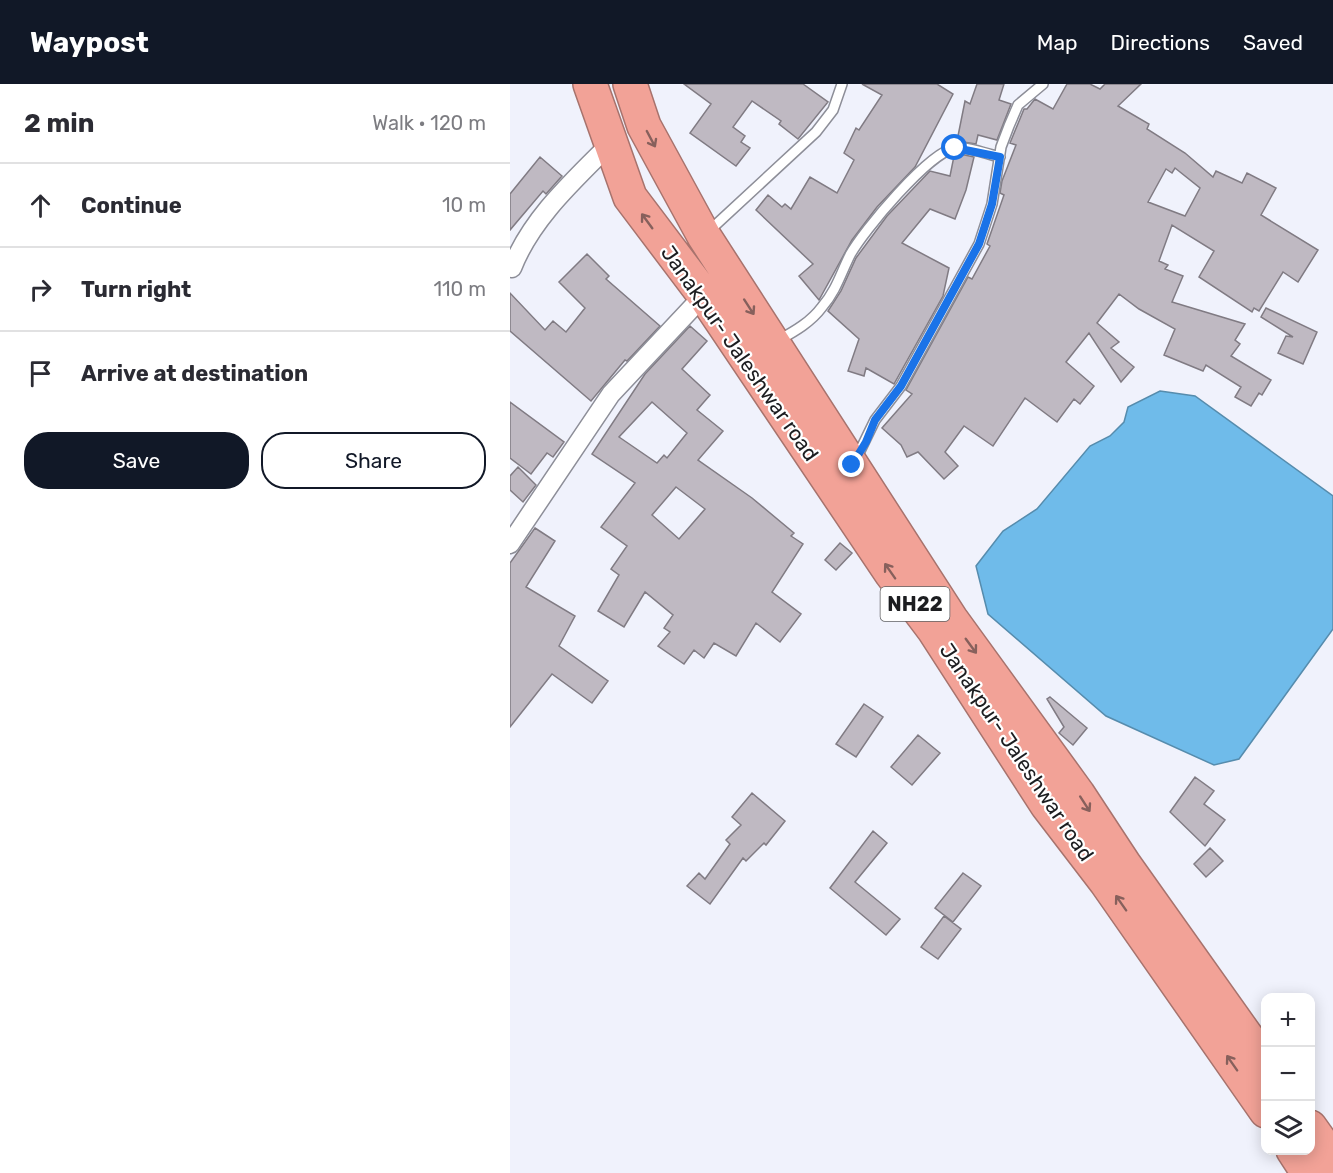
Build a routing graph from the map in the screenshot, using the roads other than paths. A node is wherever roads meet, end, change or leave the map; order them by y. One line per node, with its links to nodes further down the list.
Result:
1 (590, 84): 5 (highway, Janakpur- Jaleshwar road / NH22)
2 (630, 84): 7 (highway, Janakpur- Jaleshwar road / NH22, one-way to 7)
3 (842, 84): 7 (lane)
4 (1043, 84): 6 (lane)
5 (609, 145): 8 (street); 9 (highway, Janakpur- Jaleshwar road / NH22, one-way to 5)
6 (1000, 157): 10 (lane); 11 (lane)
7 (704, 236): 10 (highway, Janakpur- Jaleshwar road / NH22, one-way to 10)
8 (512, 268)
9 (704, 295): 12 (street); 14 (highway, Janakpur- Jaleshwar road / NH22, one-way to 9)
10 (773, 343): 11 (highway, Janakpur- Jaleshwar road / NH22)
11 (852, 465): 13 (highway, Janakpur- Jaleshwar road / NH22, one-way to 13)
12 (510, 544)
13 (1261, 1057)
14 (1261, 1105)
15 (1315, 1133): 17 (highway)
16 (1296, 1155): 18 (highway)
17 (1333, 1159)
18 (1308, 1173)

